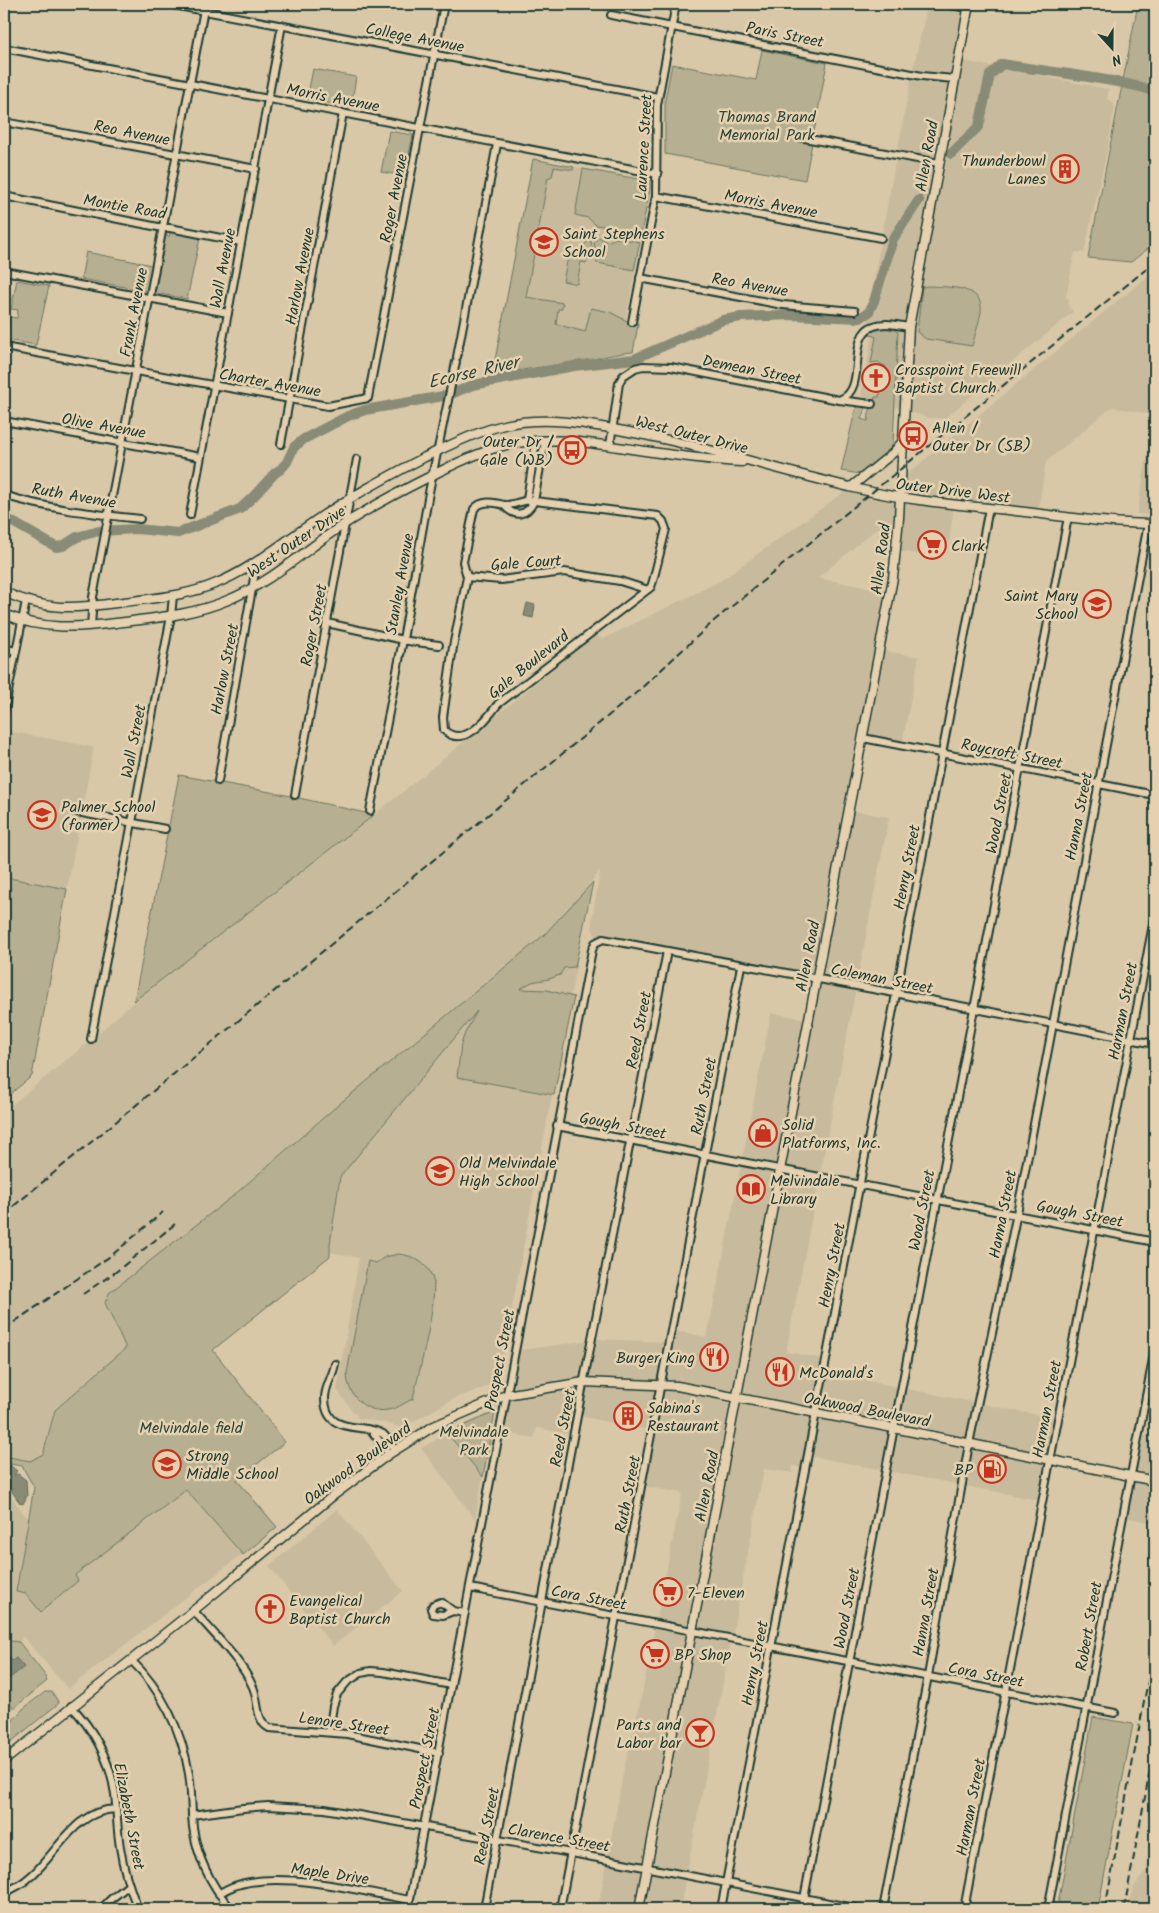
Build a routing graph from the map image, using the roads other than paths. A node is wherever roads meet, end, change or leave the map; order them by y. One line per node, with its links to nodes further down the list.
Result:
1 (168, 4): 6 (street, College Avenue)
2 (444, 4): 11 (street, Roger Avenue)
3 (676, 4): 9 (street, Laurence Street)
4 (945, 4): 5 (street)
5 (968, 6): 12 (main road, Allen Road)
6 (204, 7): 8 (street, College Avenue); 13 (street, Frank Avenue)
7 (611, 15): 9 (street, Paris Street)
8 (282, 26): 11 (street, College Avenue); 14 (street, Wall Avenue)
9 (672, 26): 12 (street, Paris Street); 15 (street, Laurence Street)
10 (4, 48): 13 (street, Morris Avenue)
11 (435, 54): 15 (street, College Avenue); 18 (street, Roger Avenue)
12 (954, 79): 22 (main road, Allen Road)
13 (190, 83): 14 (street, Morris Avenue); 21 (street, Frank Avenue)
14 (268, 98): 16 (street, Morris Avenue); 23 (street, Wall Avenue)
15 (658, 98): 24 (street, Laurence Street)
16 (343, 114): 18 (street, Morris Avenue); 41 (street, Harlow Avenue)
17 (4, 122): 21 (street, Reo Avenue)
18 (421, 128): 20 (street, Morris Avenue); 40 (street, Roger Avenue)
19 (799, 137): 22 (street)
20 (497, 144): 24 (street, Morris Avenue); 52 (street, Stanley Avenue)
21 (176, 155): 23 (street, Reo Avenue); 27 (street, Frank Avenue)
22 (939, 163): 36 (main road, Allen Road)
23 (256, 169): 29 (street, Wall Avenue)
24 (658, 174): 26 (street, Laurence Street)
25 (4, 196): 27 (street, Montie Road)
26 (656, 196): 28 (street, Morris Avenue); 31 (street, Laurence Street)
27 (163, 228): 29 (street, Montie Road); 32 (street, Frank Avenue)
28 (881, 238)
29 (241, 242): 34 (street, Wall Avenue)
30 (4, 271): 32 (street)
31 (640, 278): 33 (street, Reo Avenue); 35 (street, Laurence Street)
32 (149, 298): 34 (street); 38 (street, Frank Avenue)
33 (855, 311)
34 (228, 313): 39 (street, Wall Avenue)
35 (632, 322)
36 (909, 327): 42 (street); 48 (main road, Allen Road)
37 (4, 347): 38 (street, Charter Avenue)
38 (136, 371): 39 (street, Charter Avenue); 49 (street, Frank Avenue)
39 (214, 386): 41 (street, Charter Avenue); 53 (street, Wall Avenue)
40 (368, 398): 41 (street, Charter Avenue)
41 (289, 399): 50 (street, Harlow Avenue)
42 (839, 400): 43 (street, Demean Street); 45 (street, Demean Street)
43 (872, 404)
44 (4, 421): 49 (street, Olive Avenue)
45 (612, 429): 51 (street); 52 (main road, West Outer Drive); 55 (main road, West Outer Drive)
46 (546, 440): 47 (main road, West Outer Drive); 51 (main road, West Outer Drive); 61 (street)
47 (536, 441): 56 (main road, West Outer Drive); 61 (street)
48 (903, 441): 57 (main road); 60 (main road, Allen Road)
49 (121, 442): 53 (street, Olive Avenue); 64 (street, Frank Avenue)
50 (281, 444)
51 (610, 446): 55 (main road, West Outer Drive)
52 (438, 451): 56 (street, Stanley Avenue); 59 (main road, West Outer Drive)
53 (200, 457): 65 (street, Wall Avenue)
54 (357, 459): 59 (street, Roger Street)
55 (752, 462): 57 (main road, Outer Drive West)
56 (433, 475): 68 (main road, West Outer Drive); 83 (street, Stanley Avenue)
57 (851, 488): 60 (main road, Outer Drive West)
58 (4, 495): 64 (street, Ruth Avenue)
59 (350, 498): 68 (street, Roger Street); 70 (main road, West Outer Drive)
60 (900, 498): 63 (main road, Outer Drive West); 88 (main road, Allen Road)
61 (530, 500): 62 (street, Gale Boulevard); 62 (street, Gale Boulevard); 73 (street, Gale Boulevard)
62 (504, 504): 71 (street, Gale Boulevard)
63 (989, 508): 66 (main road, Outer Drive West); 89 (street, Henry Street)
64 (108, 515): 67 (street, Ruth Avenue); 77 (street, Frank Avenue)
65 (190, 515)
66 (1068, 517): 69 (main road, Outer Drive West); 90 (street, Wood Street)
67 (140, 520)
68 (346, 523): 72 (main road, West Outer Drive); 81 (street, Roger Street)
69 (1152, 524): 92 (street, Hanna Street)
70 (257, 562): 72 (street, Harlow Street); 75 (main road, West Outer Drive)
71 (467, 577): 73 (street, Gale Court); 73 (street, Gale Boulevard)
72 (254, 588): 79 (main road, West Outer Drive); 91 (street, Harlow Street)
73 (645, 589)
74 (4, 592): 76 (main road, West Outer Drive)
75 (173, 596): 77 (main road, West Outer Drive); 79 (street, Wall Street)
76 (26, 602): 77 (main road, West Outer Drive); 80 (street)
77 (91, 606): 82 (street, Frank Avenue)
78 (4, 614): 80 (main road, West Outer Drive)
79 (172, 616): 82 (main road, West Outer Drive); 97 (street, Wall Street)
80 (22, 620): 82 (main road, West Outer Drive); 86 (street)
81 (327, 623): 83 (street); 94 (street, Roger Street)
82 (91, 626)
83 (403, 640): 84 (street); 95 (street, Stanley Avenue)
84 (439, 646)
85 (4, 648): 86 (street)
86 (16, 651): 87 (street)
87 (4, 712)
88 (863, 738): 89 (street, Roycroft Street); 103 (main road, Allen Road)
89 (942, 754): 90 (street, Roycroft Street); 104 (street, Henry Street)
90 (1020, 768): 92 (street, Roycroft Street); 105 (street, Wood Street)
91 (218, 781)
92 (1098, 784): 93 (street, Roycroft Street); 106 (street, Hanna Street)
93 (1155, 794)
94 (295, 795)
95 (370, 810)
96 (77, 812): 97 (street)
97 (132, 822): 98 (street); 107 (street, Wall Street)
98 (166, 828)
99 (1155, 914): 108 (street, Harman Street)
100 (603, 940): 101 (street, Coleman Street); 110 (street, Prospect Street)
101 (667, 952): 102 (street, Coleman Street); 111 (street, Reed Street)
102 (741, 966): 103 (street, Coleman Street); 112 (street, Ruth Street)
103 (817, 979): 104 (street, Coleman Street); 113 (main road, Allen Road)
104 (896, 994): 105 (street, Coleman Street); 114 (street, Henry Street)
105 (974, 1010): 106 (street, Coleman Street); 115 (street, Wood Street)
106 (1053, 1024): 108 (street, Coleman Street); 116 (street, Hanna Street)
107 (92, 1039)
108 (1131, 1039): 109 (street, Coleman Street); 117 (street, Harman Street)
109 (1155, 1044)
110 (557, 1126): 111 (street, Gough Street); 123 (street, Prospect Street)
111 (631, 1140): 112 (street, Gough Street); 121 (street, Reed Street)
112 (706, 1155): 113 (street, Gough Street); 122 (street, Ruth Street)
113 (781, 1170): 114 (street, Gough Street); 124 (main road, Allen Road)
114 (860, 1184): 115 (street, Gough Street); 125 (street, Henry Street)
115 (937, 1200): 116 (street, Gough Street); 126 (street, Wood Street)
116 (1016, 1214): 117 (street, Gough Street); 127 (street, Hanna Street)
117 (1094, 1230): 118 (street, Gough Street); 129 (street, Harman Street)
118 (1155, 1242)
119 (1155, 1349): 130 (street, Robert Street)
120 (335, 1364): 128 (street)
121 (584, 1382): 122 (main road, Oakwood Boulevard); 123 (main road, Oakwood Boulevard); 133 (street, Reed Street)
122 (662, 1384): 124 (main road, Oakwood Boulevard); 137 (street, Ruth Street)
123 (506, 1395): 128 (main road, Oakwood Boulevard); 132 (street, Prospect Street)
124 (737, 1398): 125 (main road, Oakwood Boulevard); 138 (main road, Allen Road)
125 (816, 1414): 126 (main road, Oakwood Boulevard); 139 (street, Henry Street)
126 (893, 1428): 127 (main road, Oakwood Boulevard); 141 (street, Wood Street)
127 (969, 1444): 129 (main road, Oakwood Boulevard); 142 (street, Hanna Street)
128 (392, 1451): 134 (main road, Oakwood Boulevard)
129 (1050, 1461): 130 (main road, Oakwood Boulevard); 144 (street, Harman Street)
130 (1130, 1476): 131 (main road, Oakwood Boulevard); 146 (street, Robert Street)
131 (1155, 1481)
132 (470, 1588): 133 (street, Cora Street); 136 (street, Prospect Street)
133 (543, 1602): 137 (street, Cora Street); 154 (street, Reed Street)
134 (193, 1610): 140 (main road, Oakwood Boulevard); 148 (street, Lenore Street)
135 (453, 1611): 136 (street)
136 (465, 1613): 143 (street, Prospect Street)
137 (617, 1616): 138 (street, Cora Street); 155 (street, Ruth Street)
138 (693, 1631): 139 (street, Cora Street); 156 (main road, Allen Road)
139 (770, 1647): 141 (street, Cora Street); 157 (street, Henry Street)
140 (131, 1660): 145 (main road, Oakwood Boulevard); 152 (street)
141 (850, 1661): 142 (street, Cora Street); 161 (street, Wood Street)
142 (928, 1676): 144 (street, Cora Street); 173 (street, Hanna Street)
143 (451, 1685): 148 (street); 149 (street, Prospect Street)
144 (1006, 1693): 146 (street, Cora Street); 174 (street, Harman Street)
145 (72, 1706): 150 (main road, Oakwood Boulevard); 151 (street, Elizabeth Street)
146 (1087, 1708): 147 (street, Cora Street); 175 (street, Robert Street)
147 (1115, 1712)
148 (329, 1732): 149 (street, Lenore Street)
149 (438, 1753): 153 (street, Prospect Street)
150 (4, 1761)
151 (116, 1809): 158 (street, Elizabeth Street); 159 (street)
152 (192, 1815): 153 (street, Clarence Street); 160 (street)
153 (424, 1828): 154 (street, Clarence Street); 162 (street, Prospect Street)
154 (497, 1840): 155 (street, Clarence Street); 167 (street, Reed Street)
155 (571, 1853): 156 (street, Clarence Street); 168 (street, Ruth Street)
156 (647, 1868): 157 (street, Clarence Street); 169 (main road, Allen Road)
157 (726, 1883): 161 (street, Clarence Street); 170 (street, Henry Street)
158 (130, 1885): 163 (street); 164 (street, Elizabeth Street)
159 (4, 1892)
160 (219, 1894): 162 (street, Maple Drive); 165 (street)
161 (804, 1898): 171 (street, Wood Street); 172 (street, Clarence Street)
162 (410, 1900): 166 (street, Prospect Street)
163 (101, 1909)
164 (138, 1909)
165 (230, 1909)
166 (408, 1909)
167 (484, 1909)
168 (560, 1909)
169 (639, 1909)
170 (721, 1909)
171 (802, 1909)
172 (860, 1909)
173 (883, 1909)
174 (964, 1909)
175 (1048, 1909)

